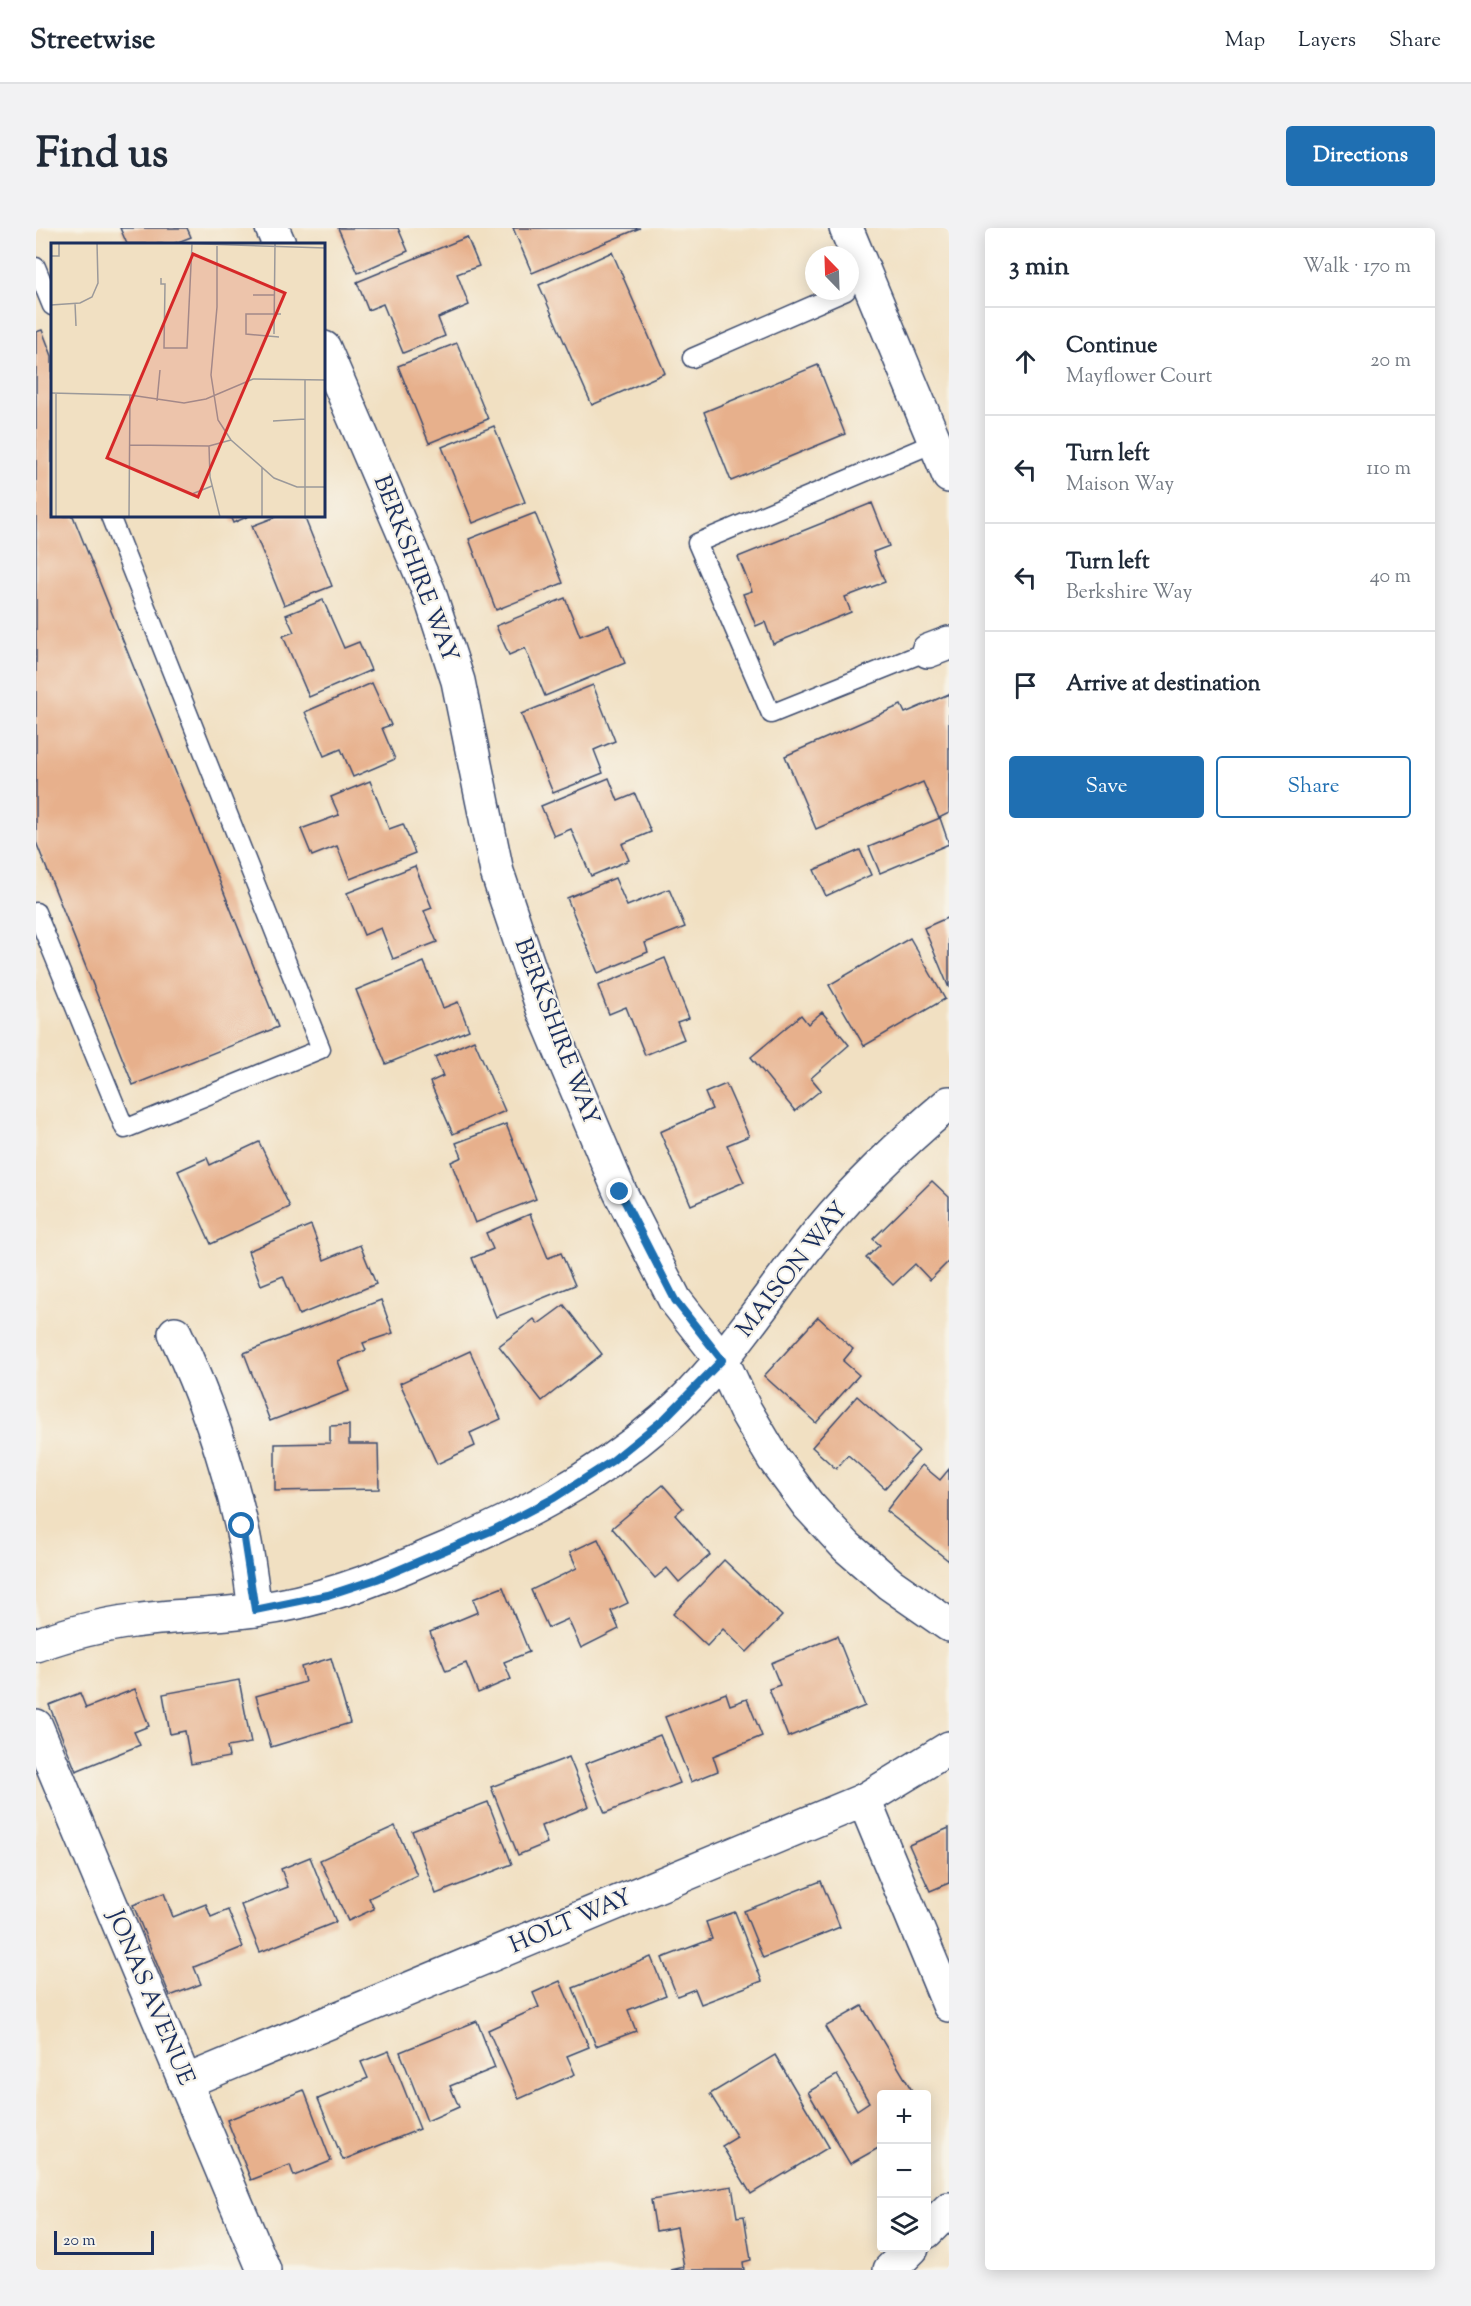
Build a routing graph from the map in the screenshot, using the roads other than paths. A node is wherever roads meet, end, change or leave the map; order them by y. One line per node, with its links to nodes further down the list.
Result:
1 (272, 228): 3 (street)
2 (846, 228): 4 (street)
3 (279, 243)
4 (849, 246)
5 (36, 267): 8 (lane)
6 (859, 294): 11 (street)
7 (825, 300): 10 (lane)
8 (51, 304)
9 (326, 353): 18 (street, BERKSHIRE WAY)
10 (692, 358)
11 (942, 440): 12 (street); 14 (lane)
12 (949, 476)
13 (111, 518): 15 (lane)
14 (939, 647)
15 (36, 912)
16 (949, 1103): 18 (street, MAISON WAY)
17 (175, 1332): 19 (street)
18 (722, 1360): 19 (street, MAISON WAY); 20 (street, BERKSHIRE WAY)
19 (255, 1610): 21 (street, MAISON WAY)
20 (949, 1625)
21 (36, 1645)
22 (36, 1726): 26 (street, JONAS AVENUE)
23 (949, 1748): 24 (street, HOLT WAY)
24 (864, 1800): 25 (street); 26 (street, HOLT WAY)
25 (949, 2005)
26 (185, 2082): 30 (street, JONAS AVENUE)
27 (949, 2209): 28 (street)
28 (931, 2228)
29 (907, 2252): 31 (street)
30 (264, 2270)
31 (890, 2270)

